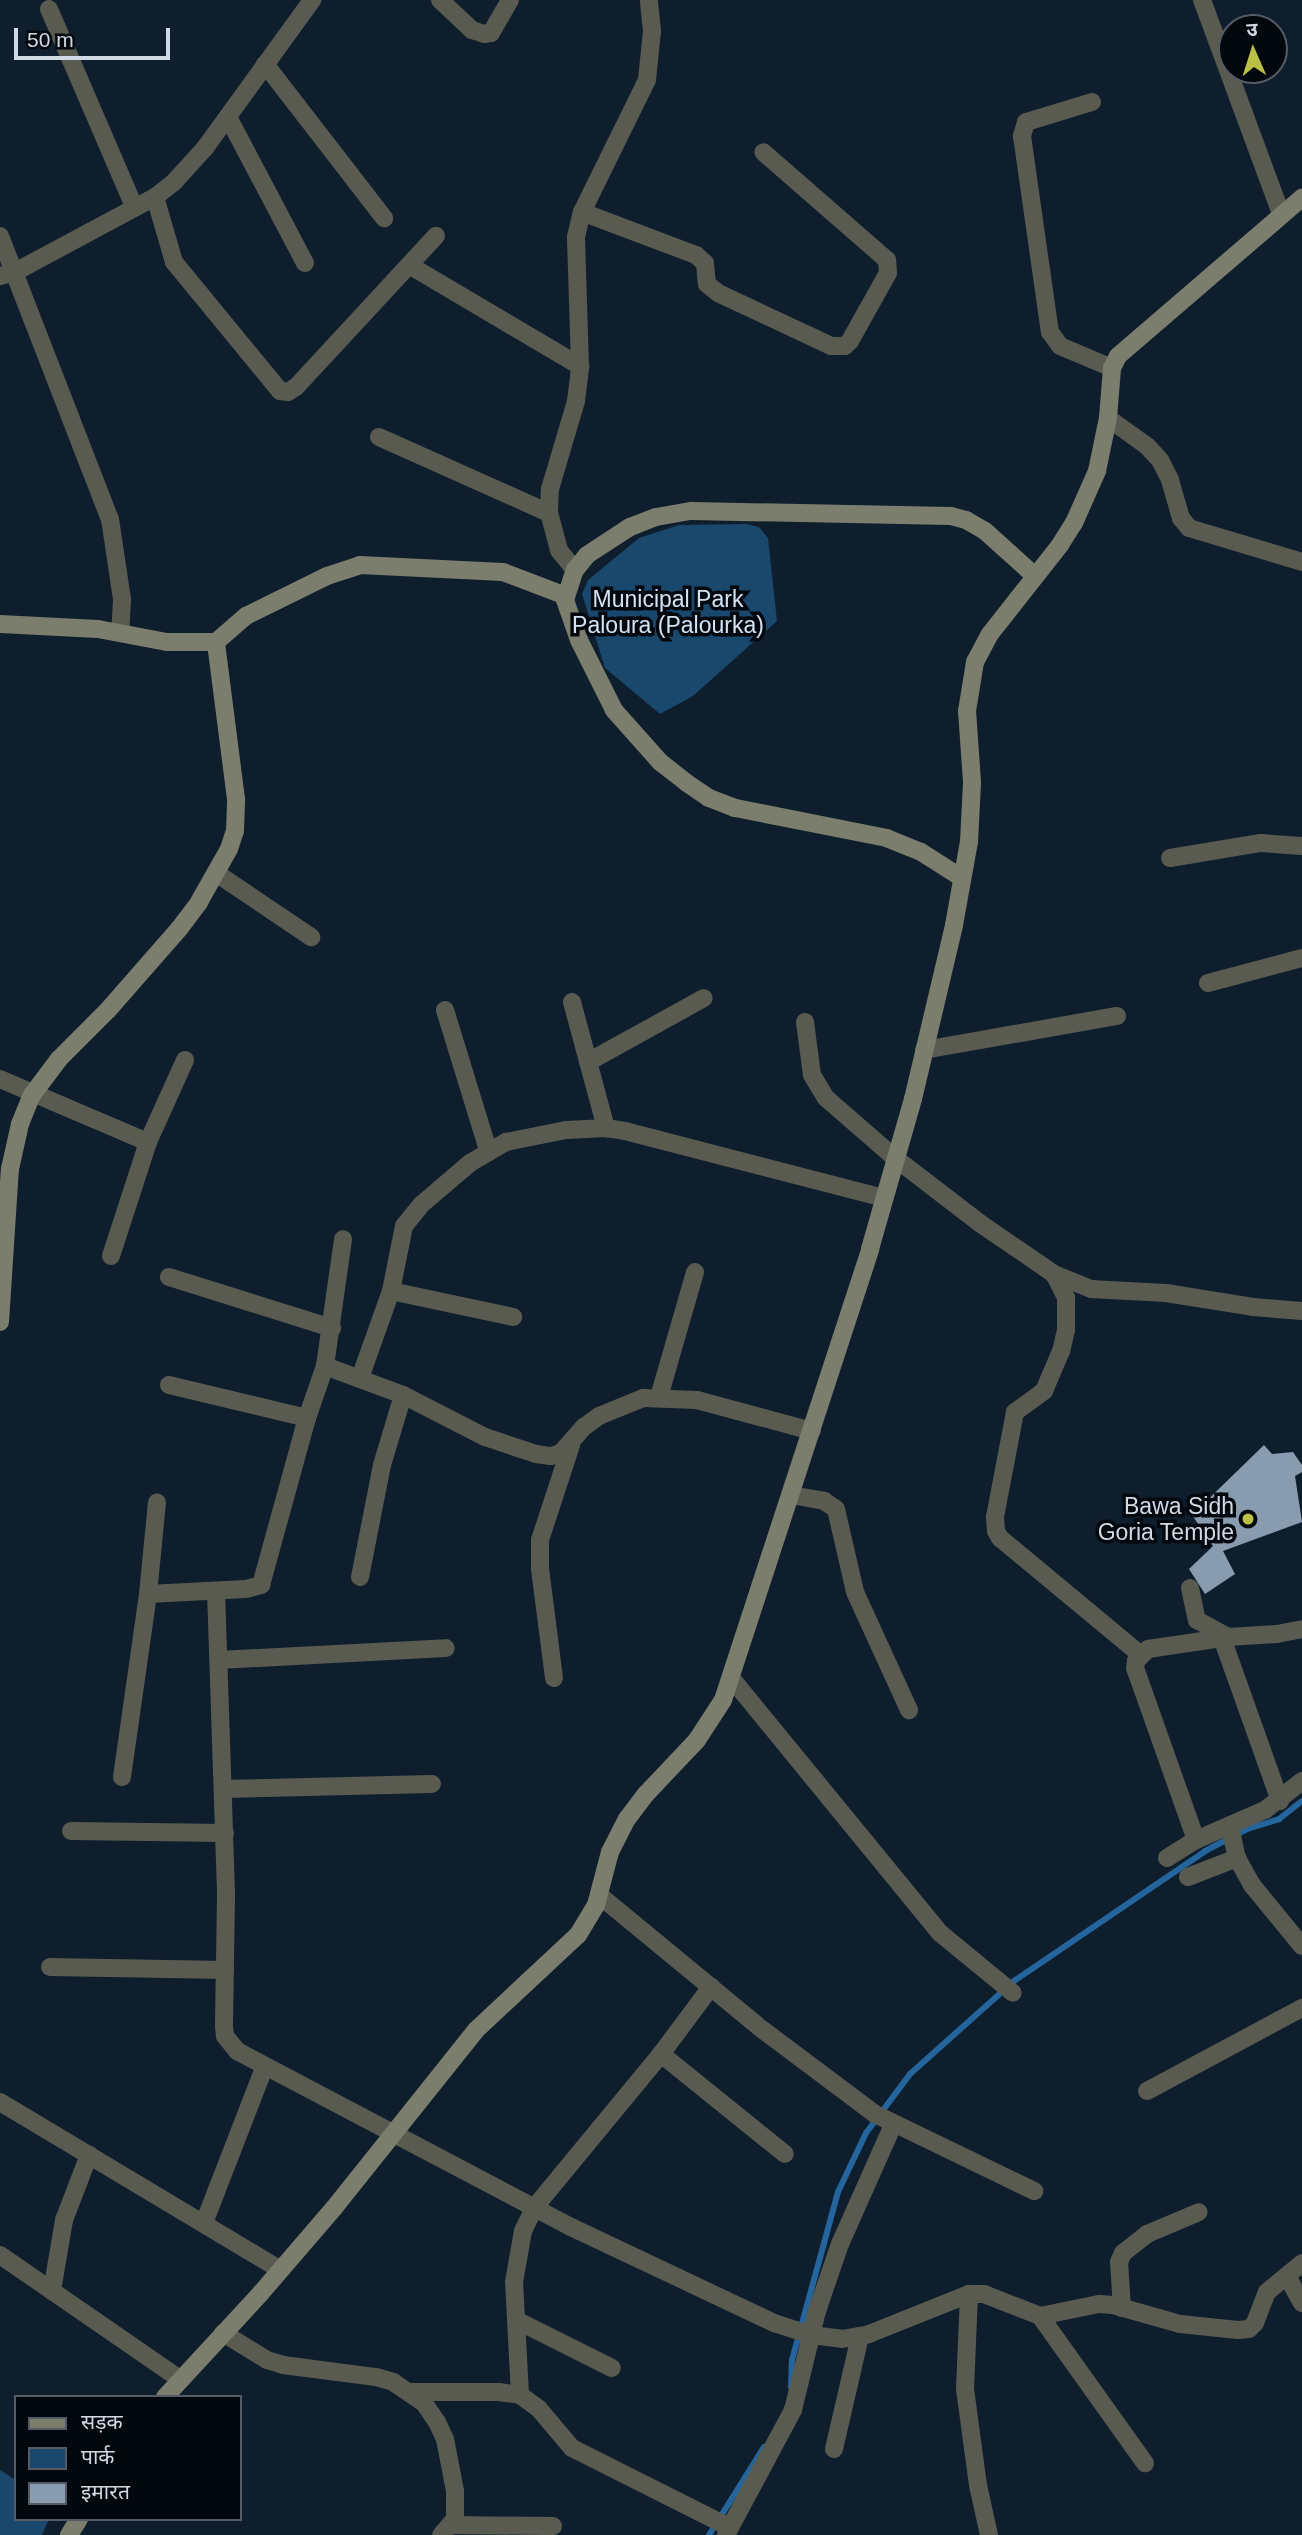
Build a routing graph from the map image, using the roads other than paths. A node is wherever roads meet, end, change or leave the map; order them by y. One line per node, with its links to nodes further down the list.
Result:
1 (313, 0): 7 (street)
2 (440, 0): 3 (street)
3 (510, 0)
4 (649, 0): 14 (street)
5 (1202, 0): 15 (street)
6 (49, 9): 13 (street)
7 (265, 64): 9 (street); 16 (street)
8 (1092, 102): 23 (street)
9 (228, 117): 11 (street); 19 (street)
10 (763, 152): 14 (street)
11 (155, 197): 13 (street); 20 (street)
12 (1302, 198): 15 (street)
13 (134, 206): 21 (street)
14 (583, 212): 22 (street)
15 (1282, 214): 23 (street)
16 (384, 218)
17 (0, 236): 21 (street)
18 (436, 236): 20 (street)
19 (305, 263)
20 (409, 265): 22 (street)
21 (7, 274): 32 (street)
22 (580, 366): 26 (street)
23 (1112, 368): 24 (street)
24 (1108, 418): 27 (street); 29 (street)
25 (379, 437): 26 (street)
26 (549, 513): 28 (street)
27 (1302, 562)
28 (575, 569): 29 (street); 30 (street)
29 (1035, 576): 37 (street)
30 (566, 596): 33 (street); 37 (street)
31 (0, 624): 32 (street)
32 (120, 632): 33 (street)
33 (216, 642): 36 (street)
34 (1302, 846): 35 (street)
35 (1170, 858)
36 (216, 873): 38 (street); 50 (street)
37 (962, 878): 46 (street)
38 (311, 937)
39 (1302, 958): 40 (street)
40 (1208, 984)
41 (704, 998): 48 (street)
42 (572, 1002): 48 (street)
43 (445, 1010): 53 (street)
44 (1117, 1016): 46 (street)
45 (805, 1022): 54 (street)
46 (924, 1050): 54 (street)
47 (185, 1060): 52 (street)
48 (588, 1062): 51 (street)
49 (0, 1079): 50 (street)
50 (32, 1095): 52 (street); 64 (street)
51 (606, 1128): 53 (street); 55 (street)
52 (148, 1142): 57 (street)
53 (488, 1150): 61 (street)
54 (895, 1158): 55 (street); 59 (street)
55 (885, 1198): 72 (street)
56 (344, 1239): 65 (street)
57 (111, 1256)
58 (695, 1272): 70 (street)
59 (1054, 1274): 62 (street); 83 (street)
60 (169, 1277): 65 (street)
61 (391, 1291): 63 (street); 67 (street)
62 (1302, 1311)
63 (513, 1317)
64 (0, 1322)
65 (332, 1328): 66 (street)
66 (325, 1366): 67 (street); 71 (street)
67 (360, 1378): 69 (street)
68 (169, 1385): 71 (street)
69 (403, 1395): 73 (street); 76 (street)
70 (659, 1397): 72 (street); 73 (street)
71 (307, 1418): 78 (street)
72 (812, 1431): 74 (street)
73 (574, 1438): 85 (street)
74 (791, 1495): 86 (street); 87 (street)
75 (156, 1502): 79 (street)
76 (360, 1577)
77 (1191, 1588): 81 (street)
78 (216, 1591): 79 (street); 84 (street)
79 (148, 1594): 88 (street)
80 (1302, 1629): 81 (street)
81 (1225, 1637): 83 (street); 92 (street)
82 (446, 1648): 84 (street)
83 (1141, 1655): 96 (street)
84 (219, 1660): 91 (street)
85 (554, 1678)
86 (732, 1679): 100 (street); 105 (street)
87 (909, 1710)
88 (122, 1777)
89 (1302, 1781): 92 (street)
90 (432, 1784): 91 (street)
91 (223, 1788): 95 (street)
92 (1280, 1801): 93 (street)
93 (1231, 1828): 96 (street); 97 (street)
94 (71, 1830): 95 (street)
95 (225, 1833): 103 (street)
96 (1196, 1840): 98 (street)
97 (1236, 1854): 99 (street); 101 (street)
98 (1167, 1858)
99 (1188, 1877)
100 (599, 1895): 104 (street); 112 (street)
101 (1302, 1946)
102 (50, 1967): 103 (street)
103 (225, 1970): 108 (street)
104 (711, 1987): 107 (street); 111 (street)
105 (1007, 1988)
106 (1302, 2008): 109 (street)
107 (661, 2054): 113 (street); 116 (street)
108 (265, 2066): 112 (street); 118 (street)
109 (1147, 2091)
110 (0, 2102): 114 (street)
111 (885, 2120): 115 (street); 129 (street)
112 (395, 2134): 116 (street); 121 (street)
113 (785, 2154)
114 (89, 2155): 118 (street); 123 (street)
115 (1034, 2191)
116 (534, 2208): 128 (street); 129 (street)
117 (1199, 2212): 126 (street)
118 (204, 2222): 121 (street)
119 (0, 2255): 123 (street)
120 (1302, 2263): 122 (street)
121 (281, 2270): 130 (street)
122 (1287, 2276): 125 (street); 126 (street)
123 (52, 2291): 133 (street)
124 (969, 2294): 127 (street); 131 (street); 143 (street)
125 (1302, 2303)
126 (1122, 2308): 127 (street)
127 (1040, 2316): 138 (street)
128 (516, 2320): 132 (street); 136 (street)
129 (802, 2332): 131 (street); 140 (street)
130 (223, 2333): 133 (street); 134 (street)
131 (860, 2336): 137 (street)
132 (612, 2368)
133 (180, 2379): 135 (street)
134 (411, 2392): 136 (street); 141 (street)
135 (167, 2395)
136 (520, 2395): 140 (street)
137 (834, 2449)
138 (1145, 2463)
139 (553, 2526): 142 (street)
140 (722, 2526)
141 (446, 2530): 142 (street)
142 (509, 2531)
143 (989, 2535)

